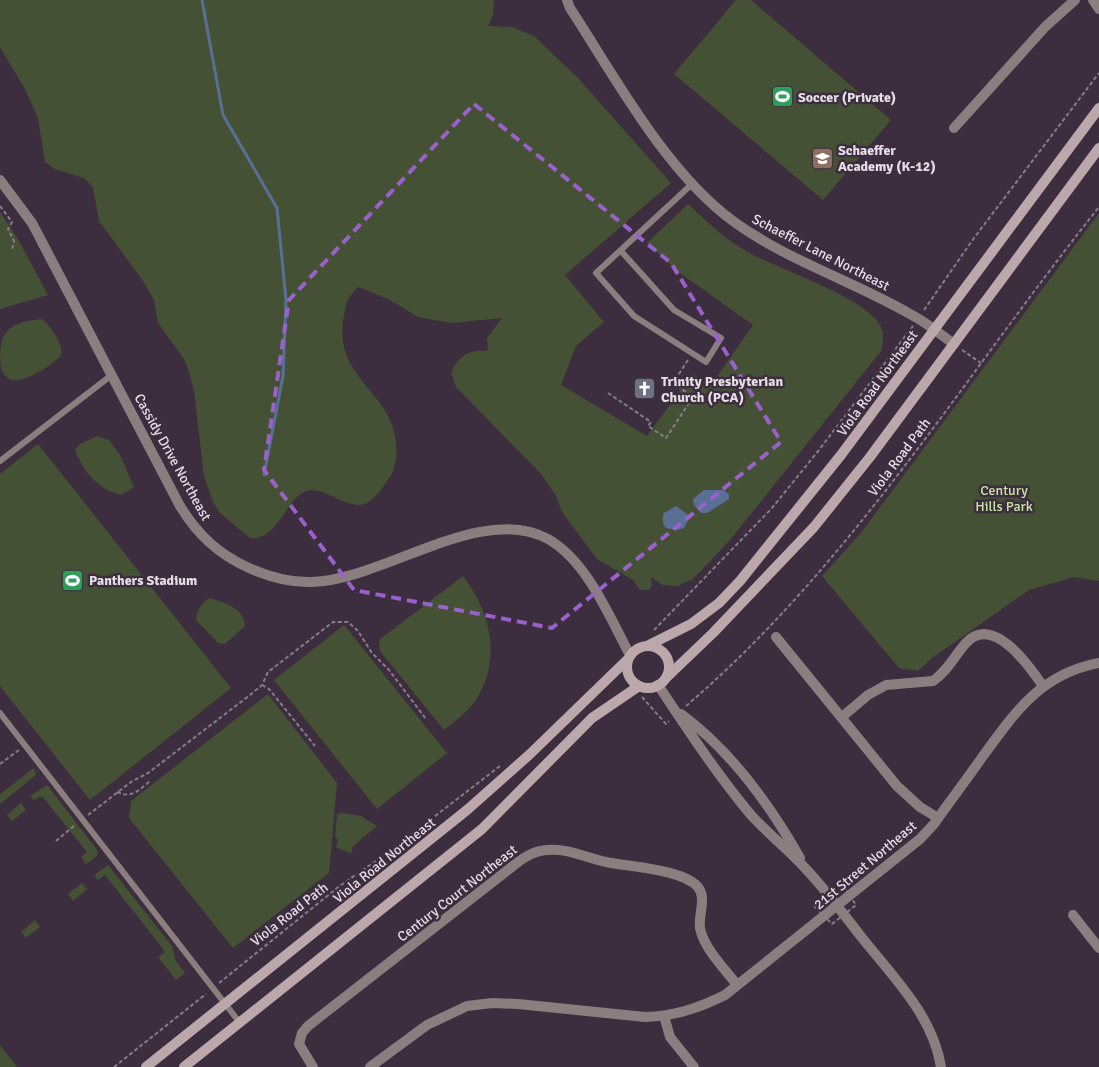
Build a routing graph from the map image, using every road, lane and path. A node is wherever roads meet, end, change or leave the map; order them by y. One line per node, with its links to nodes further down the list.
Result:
1 (567, 0): 10 (street, Schaeffer Lane Northeast)
2 (1075, 0): 7 (street)
3 (1092, 0): 4 (street)
4 (1099, 8)
5 (1099, 73): 15 (path)
6 (1099, 108): 16 (main road, Viola Road Northeast)
7 (954, 128)
8 (1099, 148): 17 (main road)
9 (0, 180): 20 (street, Cassidy Drive Northeast)
10 (692, 184): 14 (lane); 15 (street, Schaeffer Lane Northeast)
11 (0, 206): 13 (path)
12 (1099, 207): 19 (path, Viola Road Path)
13 (12, 250)
14 (621, 251): 18 (lane); 18 (lane)
15 (918, 319): 16 (street, Schaeffer Lane Northeast); 23 (path)
16 (934, 329): 17 (street, Schaeffer Lane Northeast); 25 (main road, Viola Road Northeast)
17 (954, 344): 19 (path); 28 (main road)
18 (692, 354): 21 (path)
19 (981, 364): 32 (path, Viola Road Path)
20 (113, 374): 22 (lane); 26 (street, Cassidy Drive Northeast)
21 (608, 393)
22 (0, 461)
23 (653, 631)
24 (776, 637): 36 (street)
25 (649, 645): 26 (main road); 28 (main road)
26 (628, 658): 30 (main road); 54 (main road, Viola Road Northeast)
27 (1099, 664): 31 (street, 21st Street Northeast)
28 (662, 682): 30 (main road); 35 (street)
29 (262, 685): 37 (path); 39 (path); 44 (path)
30 (639, 686): 56 (main road)
31 (1043, 686): 36 (street); 45 (street, 21st Street Northeast)
32 (693, 700)
33 (652, 708): 38 (path)
34 (0, 713): 46 (lane)
35 (679, 713): 48 (street); 48 (street)
36 (842, 717): 45 (street)
37 (426, 719)
38 (666, 724)
39 (315, 746)
40 (19, 750): 42 (path)
41 (506, 761): 53 (path, Viola Road Path)
42 (0, 764)
43 (150, 781): 44 (path)
44 (117, 792): 46 (path)
45 (938, 818): 49 (street, 21st Street Northeast)
46 (82, 820): 47 (path); 53 (lane)
47 (56, 841)
48 (805, 867): 49 (street)
49 (837, 906): 52 (street, 21st Street Northeast); 63 (street)
50 (1073, 915): 51 (street)
51 (1099, 948)
52 (737, 985): 55 (street, 21st Street Northeast); 60 (street, Century Court Northeast)
53 (213, 988): 54 (lane); 57 (path, Viola Road Path)
54 (225, 1004): 56 (lane); 58 (main road, Viola Road Northeast)
55 (664, 1016): 61 (street); 62 (street)
56 (240, 1023): 59 (main road)
57 (114, 1067)
58 (146, 1067)
59 (184, 1067)
60 (313, 1067)
61 (370, 1067)
62 (694, 1067)
63 (941, 1067)

